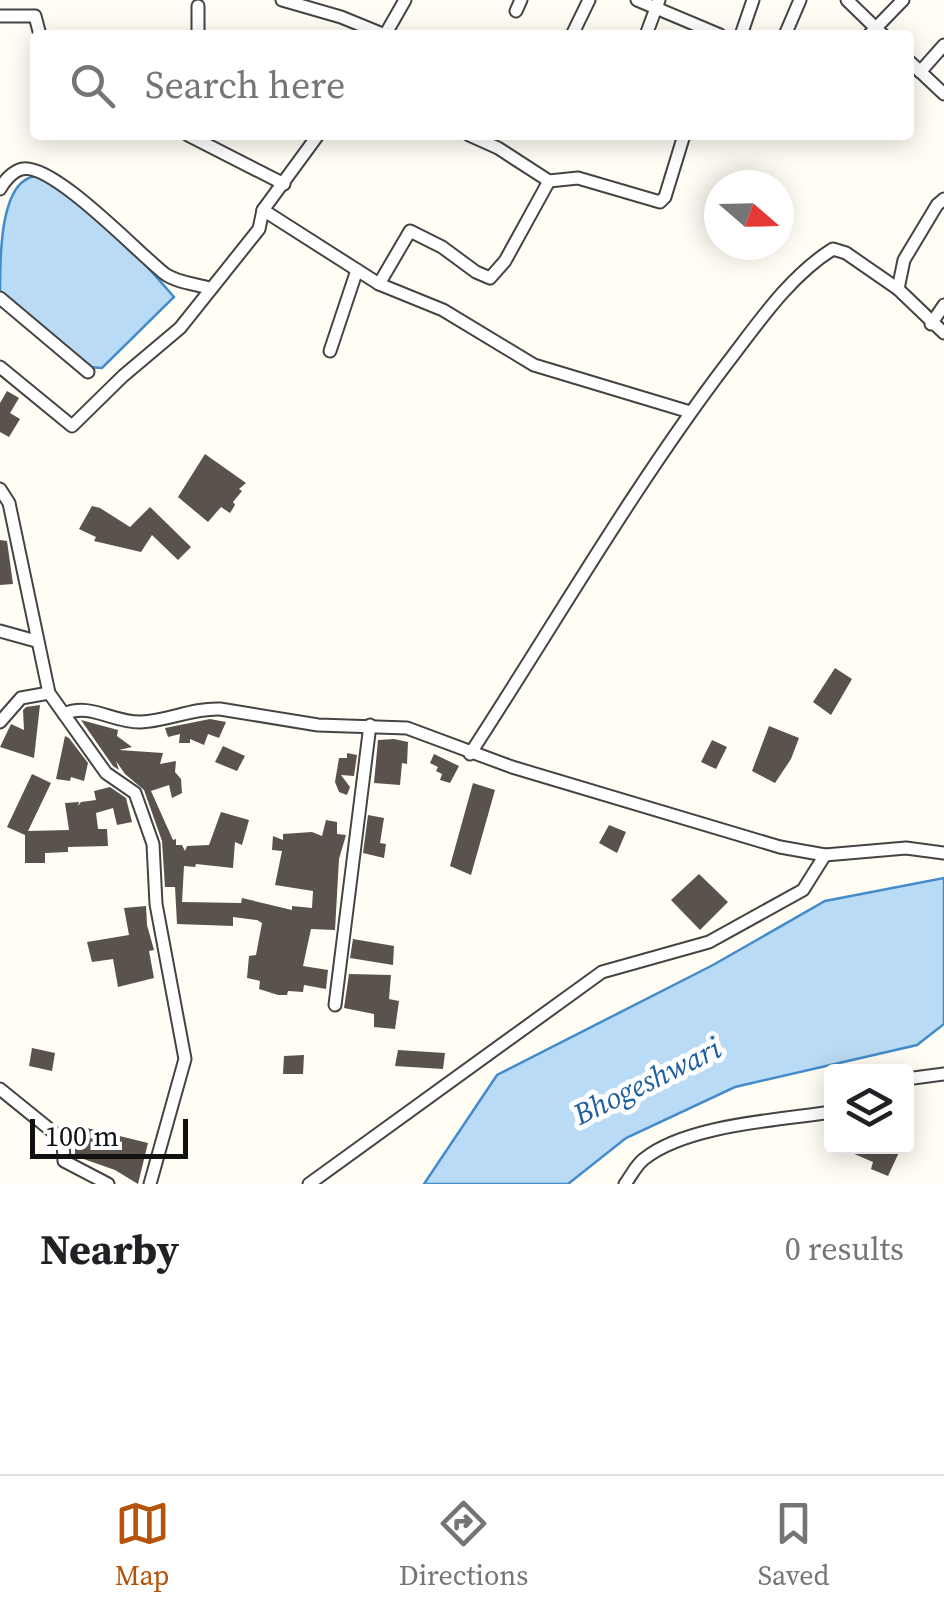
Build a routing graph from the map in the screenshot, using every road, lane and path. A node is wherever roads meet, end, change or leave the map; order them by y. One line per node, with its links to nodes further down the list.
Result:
1 (282, 0): 14 (street)
2 (406, 0): 15 (street)
3 (589, 0): 16 (street)
4 (637, 0): 9 (street)
5 (753, 0): 19 (street)
6 (800, 0): 20 (street)
7 (846, 0): 21 (street)
8 (903, 0): 22 (street)
9 (657, 5): 17 (street); 18 (street)
10 (198, 6): 13 (street)
11 (0, 16): 12 (street)
12 (38, 30)
13 (198, 30)
14 (373, 30)
15 (388, 30)
16 (574, 30)
17 (648, 30)
18 (710, 30)
19 (743, 30)
20 (786, 30)
21 (873, 30)
22 (878, 30)
23 (944, 45): 25 (street)
24 (914, 66): 25 (street)
25 (920, 72): 26 (street)
26 (944, 94)
27 (198, 140): 32 (street)
28 (315, 140): 32 (street)
29 (481, 140): 31 (street)
30 (682, 140): 31 (street)
31 (550, 181): 37 (street)
32 (284, 184): 35 (street)
33 (0, 189): 38 (street)
34 (944, 200): 39 (street)
35 (263, 210): 36 (street); 38 (street)
36 (357, 270): 37 (street); 44 (street)
37 (379, 284): 47 (street)
38 (209, 288): 46 (street)
39 (898, 288): 42 (street); 47 (street)
40 (0, 298): 45 (street)
41 (944, 305): 42 (street)
42 (931, 324): 43 (street)
43 (944, 333)
44 (330, 352)
45 (88, 372)
46 (2, 373)
47 (690, 412): 55 (street)
48 (0, 489): 50 (street)
49 (0, 631): 50 (street)
50 (36, 641): 51 (street)
51 (49, 694): 52 (street); 53 (street)
52 (64, 714): 54 (street); 64 (street)
53 (0, 722)
54 (370, 725): 55 (street); 58 (street)
55 (470, 754): 57 (street)
56 (944, 853): 57 (street)
57 (826, 855): 65 (street)
58 (335, 1005)
59 (944, 1074): 60 (street)
60 (914, 1078)
61 (0, 1089): 63 (street)
62 (824, 1113): 66 (street)
63 (108, 1184)
64 (150, 1184)
65 (308, 1184)
66 (625, 1184)

